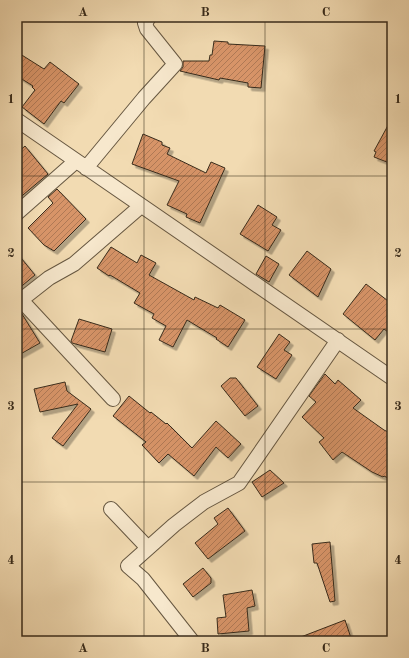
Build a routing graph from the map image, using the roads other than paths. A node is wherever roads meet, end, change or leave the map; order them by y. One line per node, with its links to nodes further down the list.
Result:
1 (149, 17): 3 (street)
2 (17, 120): 3 (street)
3 (81, 165): 4 (street); 5 (street)
4 (141, 206): 6 (street); 8 (street)
5 (17, 213)
6 (338, 340): 7 (street); 10 (street)
7 (392, 378)
8 (113, 399)
9 (112, 509): 10 (street)
10 (148, 548): 11 (street)
11 (192, 641)

